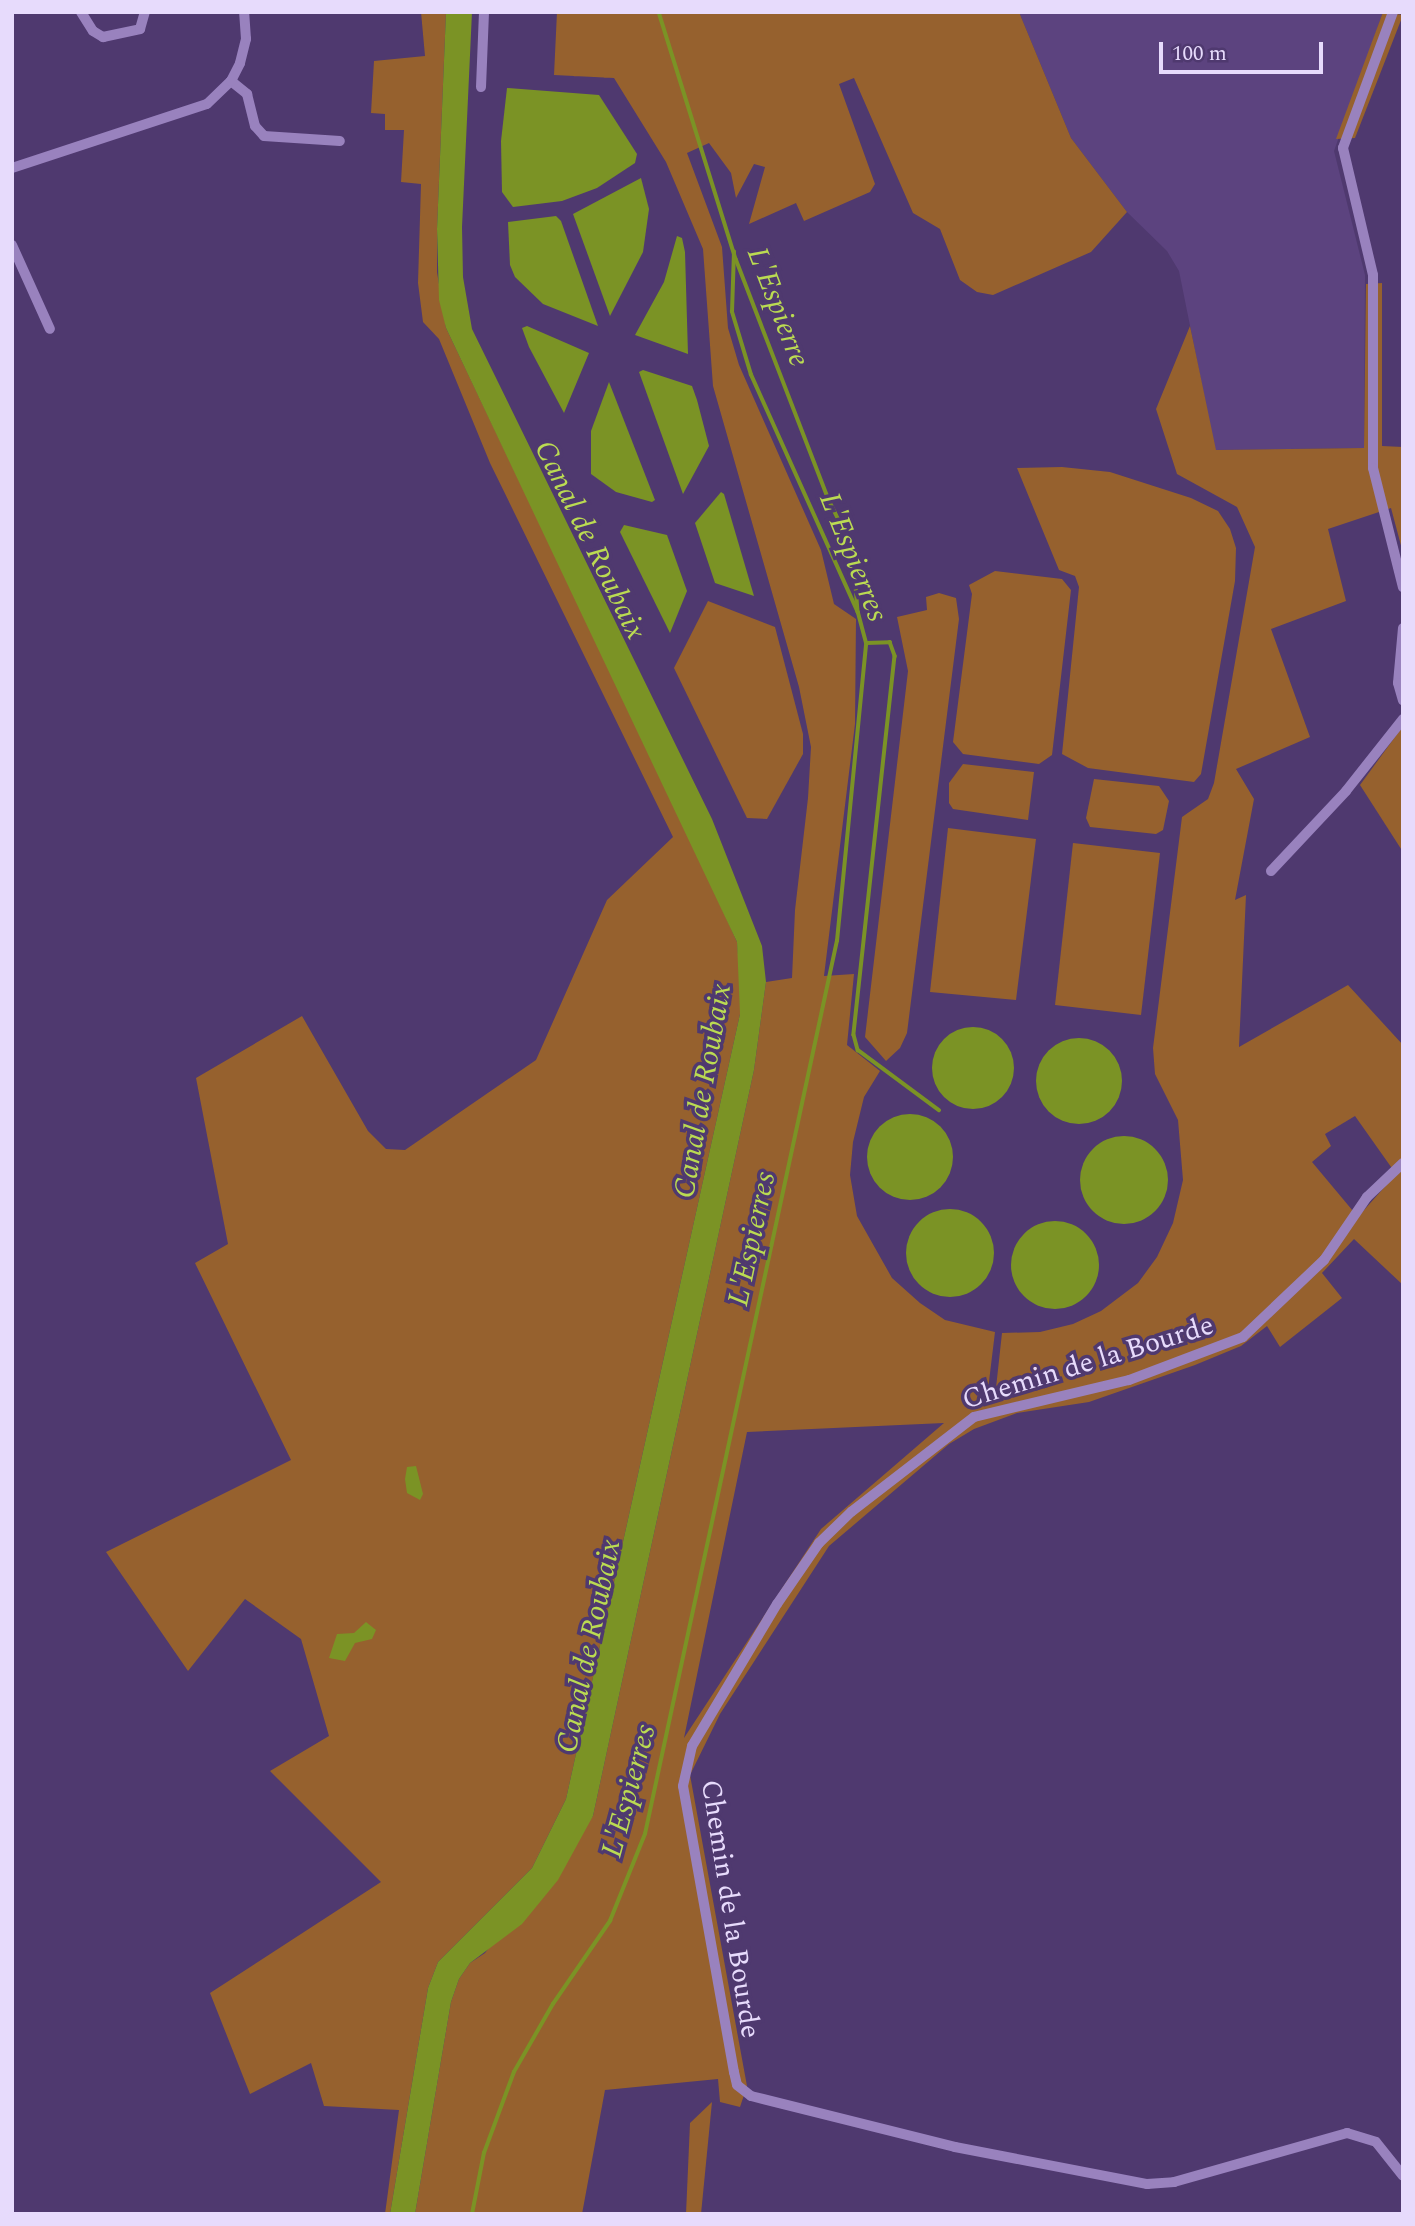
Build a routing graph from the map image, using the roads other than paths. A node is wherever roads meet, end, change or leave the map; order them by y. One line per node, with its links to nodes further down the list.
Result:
1 (81, 12): 2 (street)
2 (145, 12)
3 (244, 12): 6 (street)
4 (484, 12): 7 (street)
5 (1393, 12): 12 (street)
6 (231, 81): 8 (street); 9 (street)
7 (481, 88)
8 (340, 141)
9 (12, 168)
10 (12, 245): 11 (street)
11 (50, 329)
12 (1403, 587)
13 (1403, 628): 14 (street)
14 (1403, 700)
15 (1403, 719): 16 (street)
16 (1271, 871)
17 (1403, 1163): 18 (street, Chemin de la Bourde)
18 (1403, 2176)

